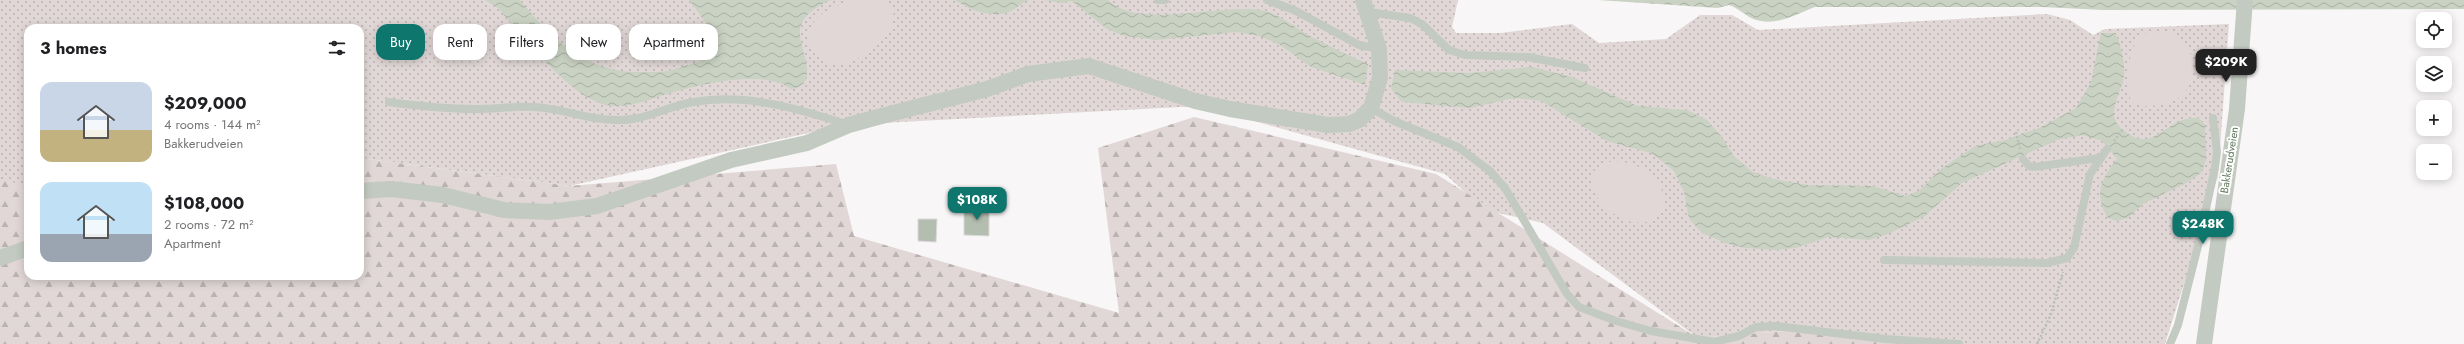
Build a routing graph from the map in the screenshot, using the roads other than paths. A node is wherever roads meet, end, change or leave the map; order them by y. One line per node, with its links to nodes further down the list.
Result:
1 (1158, 0): 2 (lane)
2 (1164, 0)
3 (1267, 0): 6 (lane)
4 (2245, 0): 21 (street, Bakkerudveien)
5 (1366, 6): 6 (street); 7 (lane)
6 (1379, 49): 9 (street)
7 (1585, 68)
8 (389, 102): 11 (lane)
9 (1372, 108): 11 (street); 19 (lane)
10 (2213, 118): 20 (lane)
11 (849, 125): 15 (street)
12 (2107, 149): 13 (lane)
13 (2099, 158): 14 (lane); 18 (lane)
14 (2023, 159)
15 (364, 191)
16 (24, 249): 17 (street)
17 (0, 258)
18 (1884, 260)
19 (1959, 344)
20 (2170, 344)
21 (2204, 344)

